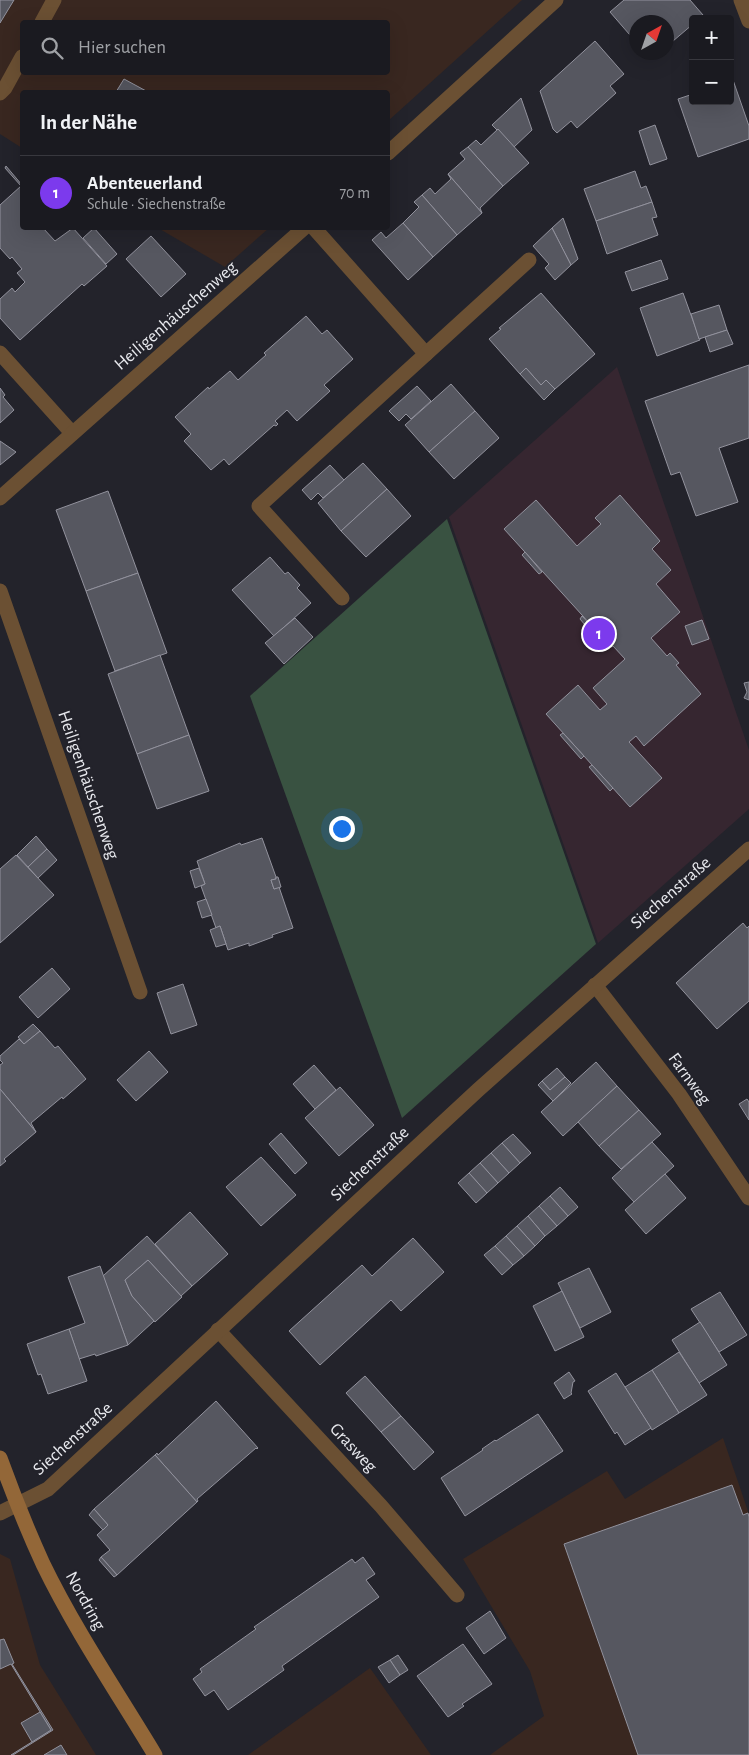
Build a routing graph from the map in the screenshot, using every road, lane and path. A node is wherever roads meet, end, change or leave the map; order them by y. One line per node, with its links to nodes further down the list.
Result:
1 (54, 0): 4 (street)
2 (556, 0): 8 (street)
3 (741, 0): 5 (street)
4 (43, 20)
5 (749, 21)
6 (20, 61): 7 (street)
7 (0, 93)
8 (390, 151)
9 (302, 230): 14 (street, Heiligenhäuschenweg)
10 (316, 230): 13 (street)
11 (529, 260): 13 (street)
12 (0, 353): 14 (street)
13 (426, 354): 17 (street)
14 (72, 433): 15 (street, Heiligenhäuschenweg)
15 (0, 498)
16 (0, 591): 20 (street, Heiligenhäuschenweg)
17 (342, 598)
18 (749, 849): 19 (street, Siechenstraße)
19 (595, 985): 21 (street, Farnweg); 22 (street, Siechenstraße)
20 (140, 992)
21 (749, 1198)
22 (218, 1330): 24 (street, Siechenstraße); 26 (street, Grasweg)
23 (0, 1458): 24 (main road, Nordring)
24 (17, 1505): 25 (street, Siechenstraße); 27 (main road, Nordring)
25 (0, 1513)
26 (457, 1595)
27 (155, 1755)

